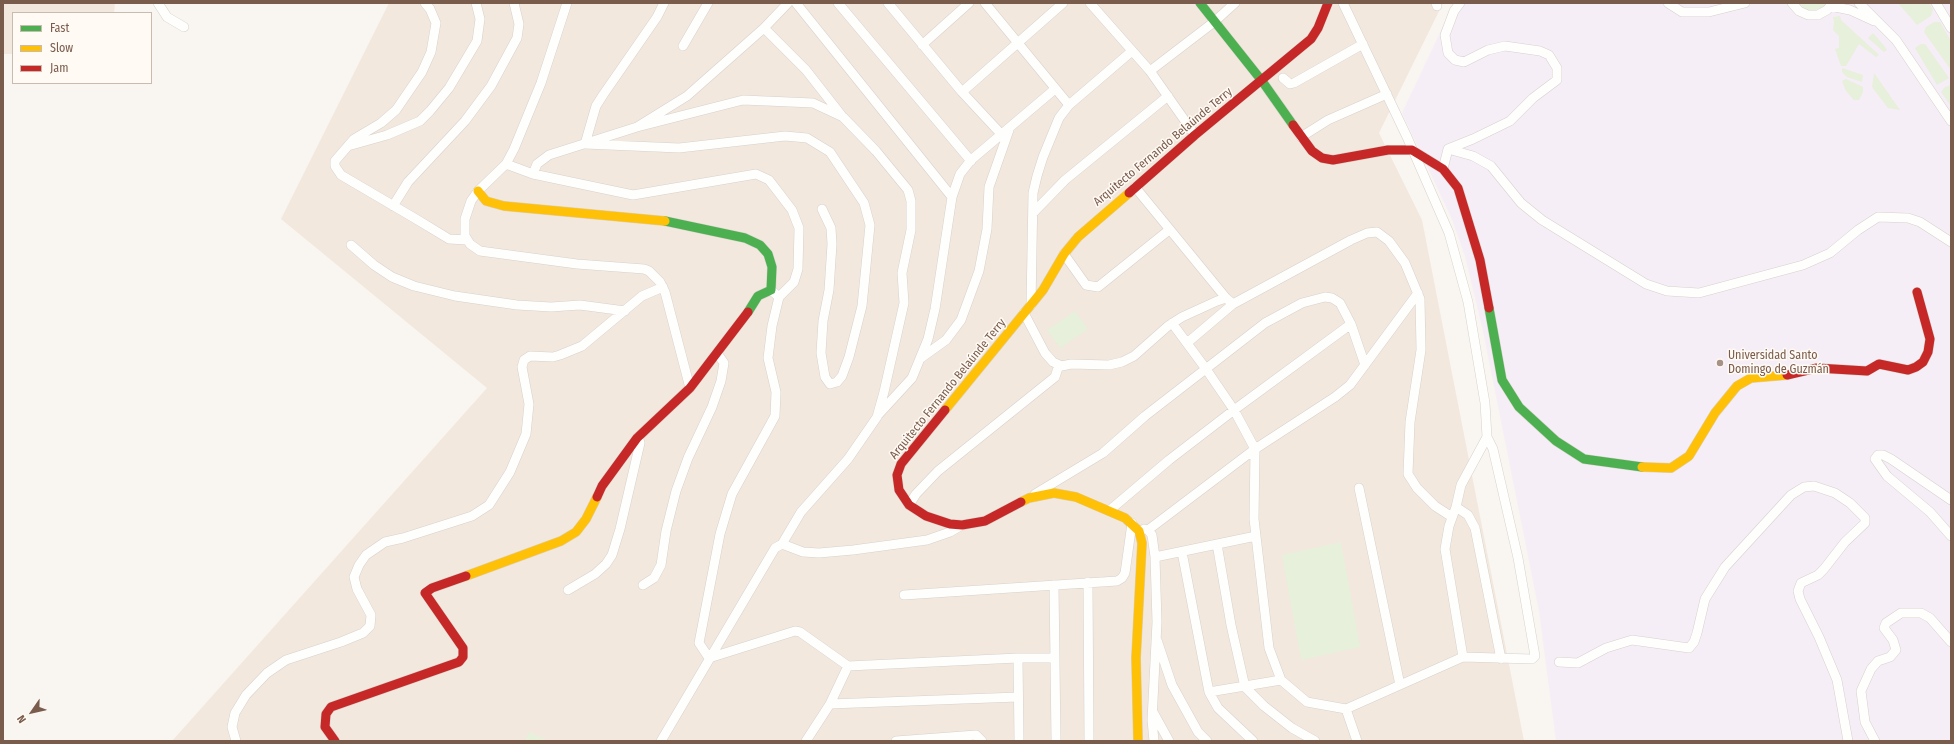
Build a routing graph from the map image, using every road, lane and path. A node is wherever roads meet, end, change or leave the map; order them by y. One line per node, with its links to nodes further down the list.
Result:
1 (158, 3): 29 (street)
2 (425, 3): 53 (street)
3 (476, 3): 53 (street)
4 (514, 3): 63 (street)
5 (567, 3): 57 (street)
6 (664, 3): 52 (street)
7 (708, 3): 35 (street)
8 (788, 3): 30 (street)
9 (796, 3): 62 (street)
10 (838, 3): 56 (street)
11 (888, 3): 34 (street)
12 (969, 3): 34 (street)
13 (985, 3): 32 (street)
14 (1063, 3): 32 (street)
15 (1090, 3): 36 (street)
16 (1235, 3): 27 (street)
17 (1328, 3): 39 (street, Arquitecto Fernando Belaúnde Terry)
18 (1344, 3): 33 (street)
19 (1460, 3): 54 (street)
20 (1668, 3): 21 (street)
21 (1745, 3)
22 (1792, 3): 26 (street)
23 (1859, 3): 28 (street)
24 (1936, 3): 31 (street)
25 (1202, 4): 27 (street)
26 (1831, 5): 28 (street)
27 (1214, 22): 37 (street); 39 (street)
28 (1881, 24): 46 (street)
29 (184, 28)
30 (764, 28): 45 (street); 47 (street)
31 (1951, 28)
32 (1018, 43): 40 (street); 41 (street)
33 (1363, 44): 38 (street); 42 (street)
34 (922, 45): 41 (street)
35 (683, 46)
36 (1132, 51): 37 (street); 44 (street)
37 (1150, 71): 43 (street)
38 (1284, 78)
39 (1262, 81): 50 (street, Arquitecto Fernando Belaúnde Terry); 51 (street)
40 (1055, 89): 44 (street); 48 (street)
41 (962, 92): 49 (street)
42 (1386, 94): 51 (street); 55 (street)
43 (1168, 96): 50 (street); 65 (street)
44 (1069, 106): 65 (street)
45 (842, 117): 47 (street); 90 (street)
46 (1951, 121)
47 (637, 127): 52 (street)
48 (1009, 128): 49 (street); 84 (street)
49 (1002, 134): 56 (street)
50 (1195, 134): 60 (street, Arquitecto Fernando Belaúnde Terry)
51 (1301, 137): 55 (street)
52 (585, 144): 59 (street); 64 (street)
53 (347, 146): 63 (street)
54 (1448, 149): 58 (street); 68 (street)
55 (1412, 150): 58 (street); 92 (street)
56 (971, 162): 62 (street)
57 (506, 164): 59 (street); 61 (street)
58 (1443, 169): 73 (street)
59 (533, 174): 75 (street)
60 (1135, 187): 66 (street); 70 (street, Arquitecto Fernando Belaúnde Terry)
61 (478, 191): 67 (street); 72 (street)
62 (952, 197): 84 (street)
63 (392, 206): 67 (street)
64 (822, 209)
65 (1034, 213): 77 (street)
66 (1169, 230): 70 (street); 76 (street)
67 (468, 240): 71 (street)
68 (1951, 242)
69 (351, 246): 78 (street)
70 (1064, 254): 77 (street, Arquitecto Fernando Belaúnde Terry)
71 (663, 287): 78 (street); 88 (street)
72 (771, 290): 75 (street); 83 (street)
73 (1917, 292)
74 (1418, 293): 76 (street); 86 (street); 100 (street)
75 (779, 297): 118 (street)
76 (1229, 301): 80 (street); 82 (street)
77 (1031, 305): 79 (street, Arquitecto Fernando Belaúnde Terry)
78 (625, 311): 132 (street)
79 (1024, 313): 85 (street); 97 (street, Arquitecto Fernando Belaúnde Terry)
80 (1172, 323): 82 (street); 85 (street)
81 (1351, 324): 86 (street); 87 (street); 89 (street)
82 (1187, 343): 87 (street)
83 (718, 353): 88 (street); 111 (street)
84 (920, 359): 90 (street)
85 (1059, 365): 97 (street)
86 (1365, 365): 93 (street)
87 (1206, 368): 89 (street); 95 (street)
88 (690, 388): 91 (street)
89 (1234, 410): 93 (street); 99 (street)
90 (877, 417): 106 (street)
91 (638, 437): 113 (street); 133 (street)
92 (1487, 437): 98 (street); 121 (street)
93 (1255, 449): 103 (street); 104 (street)
94 (1359, 488): 125 (street)
95 (1029, 498): 99 (street, Arquitecto Fernando Belaúnde Terry); 102 (street, Arquitecto Fernando Belaúnde Terry)
96 (1951, 500): 105 (street)
97 (909, 505): 102 (street, Arquitecto Fernando Belaúnde Terry)
98 (1456, 506): 100 (street); 121 (street)
99 (1110, 510): 101 (street, Arquitecto Fernando Belaúnde Terry)
100 (1452, 517): 117 (street)
101 (1132, 522): 103 (street, Arquitecto Fernando Belaúnde Terry); 110 (street)
102 (962, 525): 106 (street)
103 (1144, 530): 109 (street); 141 (street)
104 (1256, 536): 107 (street); 124 (street)
105 (1951, 536)
106 (782, 544): 118 (street)
107 (1217, 544): 108 (street); 126 (street)
108 (1182, 552): 109 (street); 127 (street)
109 (1155, 557): 115 (street)
110 (1088, 582): 112 (street); 140 (street)
111 (643, 585)
112 (1054, 585): 114 (street); 120 (street)
113 (568, 590)
114 (904, 595)
115 (1156, 635): 131 (street); 144 (street)
116 (1951, 642): 149 (street)
117 (1463, 657): 121 (street); 125 (street)
118 (709, 658): 123 (street); 134 (street)
119 (1018, 658): 120 (street); 123 (street); 128 (street)
120 (1055, 658): 139 (street)
121 (1500, 659)
122 (1559, 662): 148 (street)
123 (848, 666): 129 (street)
124 (1281, 680): 126 (street); 130 (street)
125 (1400, 685): 130 (street)
126 (1245, 687): 127 (street); 146 (street)
127 (1209, 692): 145 (street)
128 (1018, 697): 129 (street); 138 (street)
129 (830, 704): 135 (street)
130 (1346, 709): 147 (street)
131 (1152, 711): 142 (street); 143 (street)
132 (236, 741)
133 (335, 741)
134 (661, 741)
135 (806, 741)
136 (896, 741): 137 (street)
137 (982, 741)
138 (1019, 741)
139 (1056, 741)
140 (1089, 741)
141 (1138, 741)
142 (1154, 741)
143 (1169, 741)
144 (1207, 741)
145 (1253, 741)
146 (1315, 741)
147 (1357, 741)
148 (1848, 741)
149 (1875, 741)

